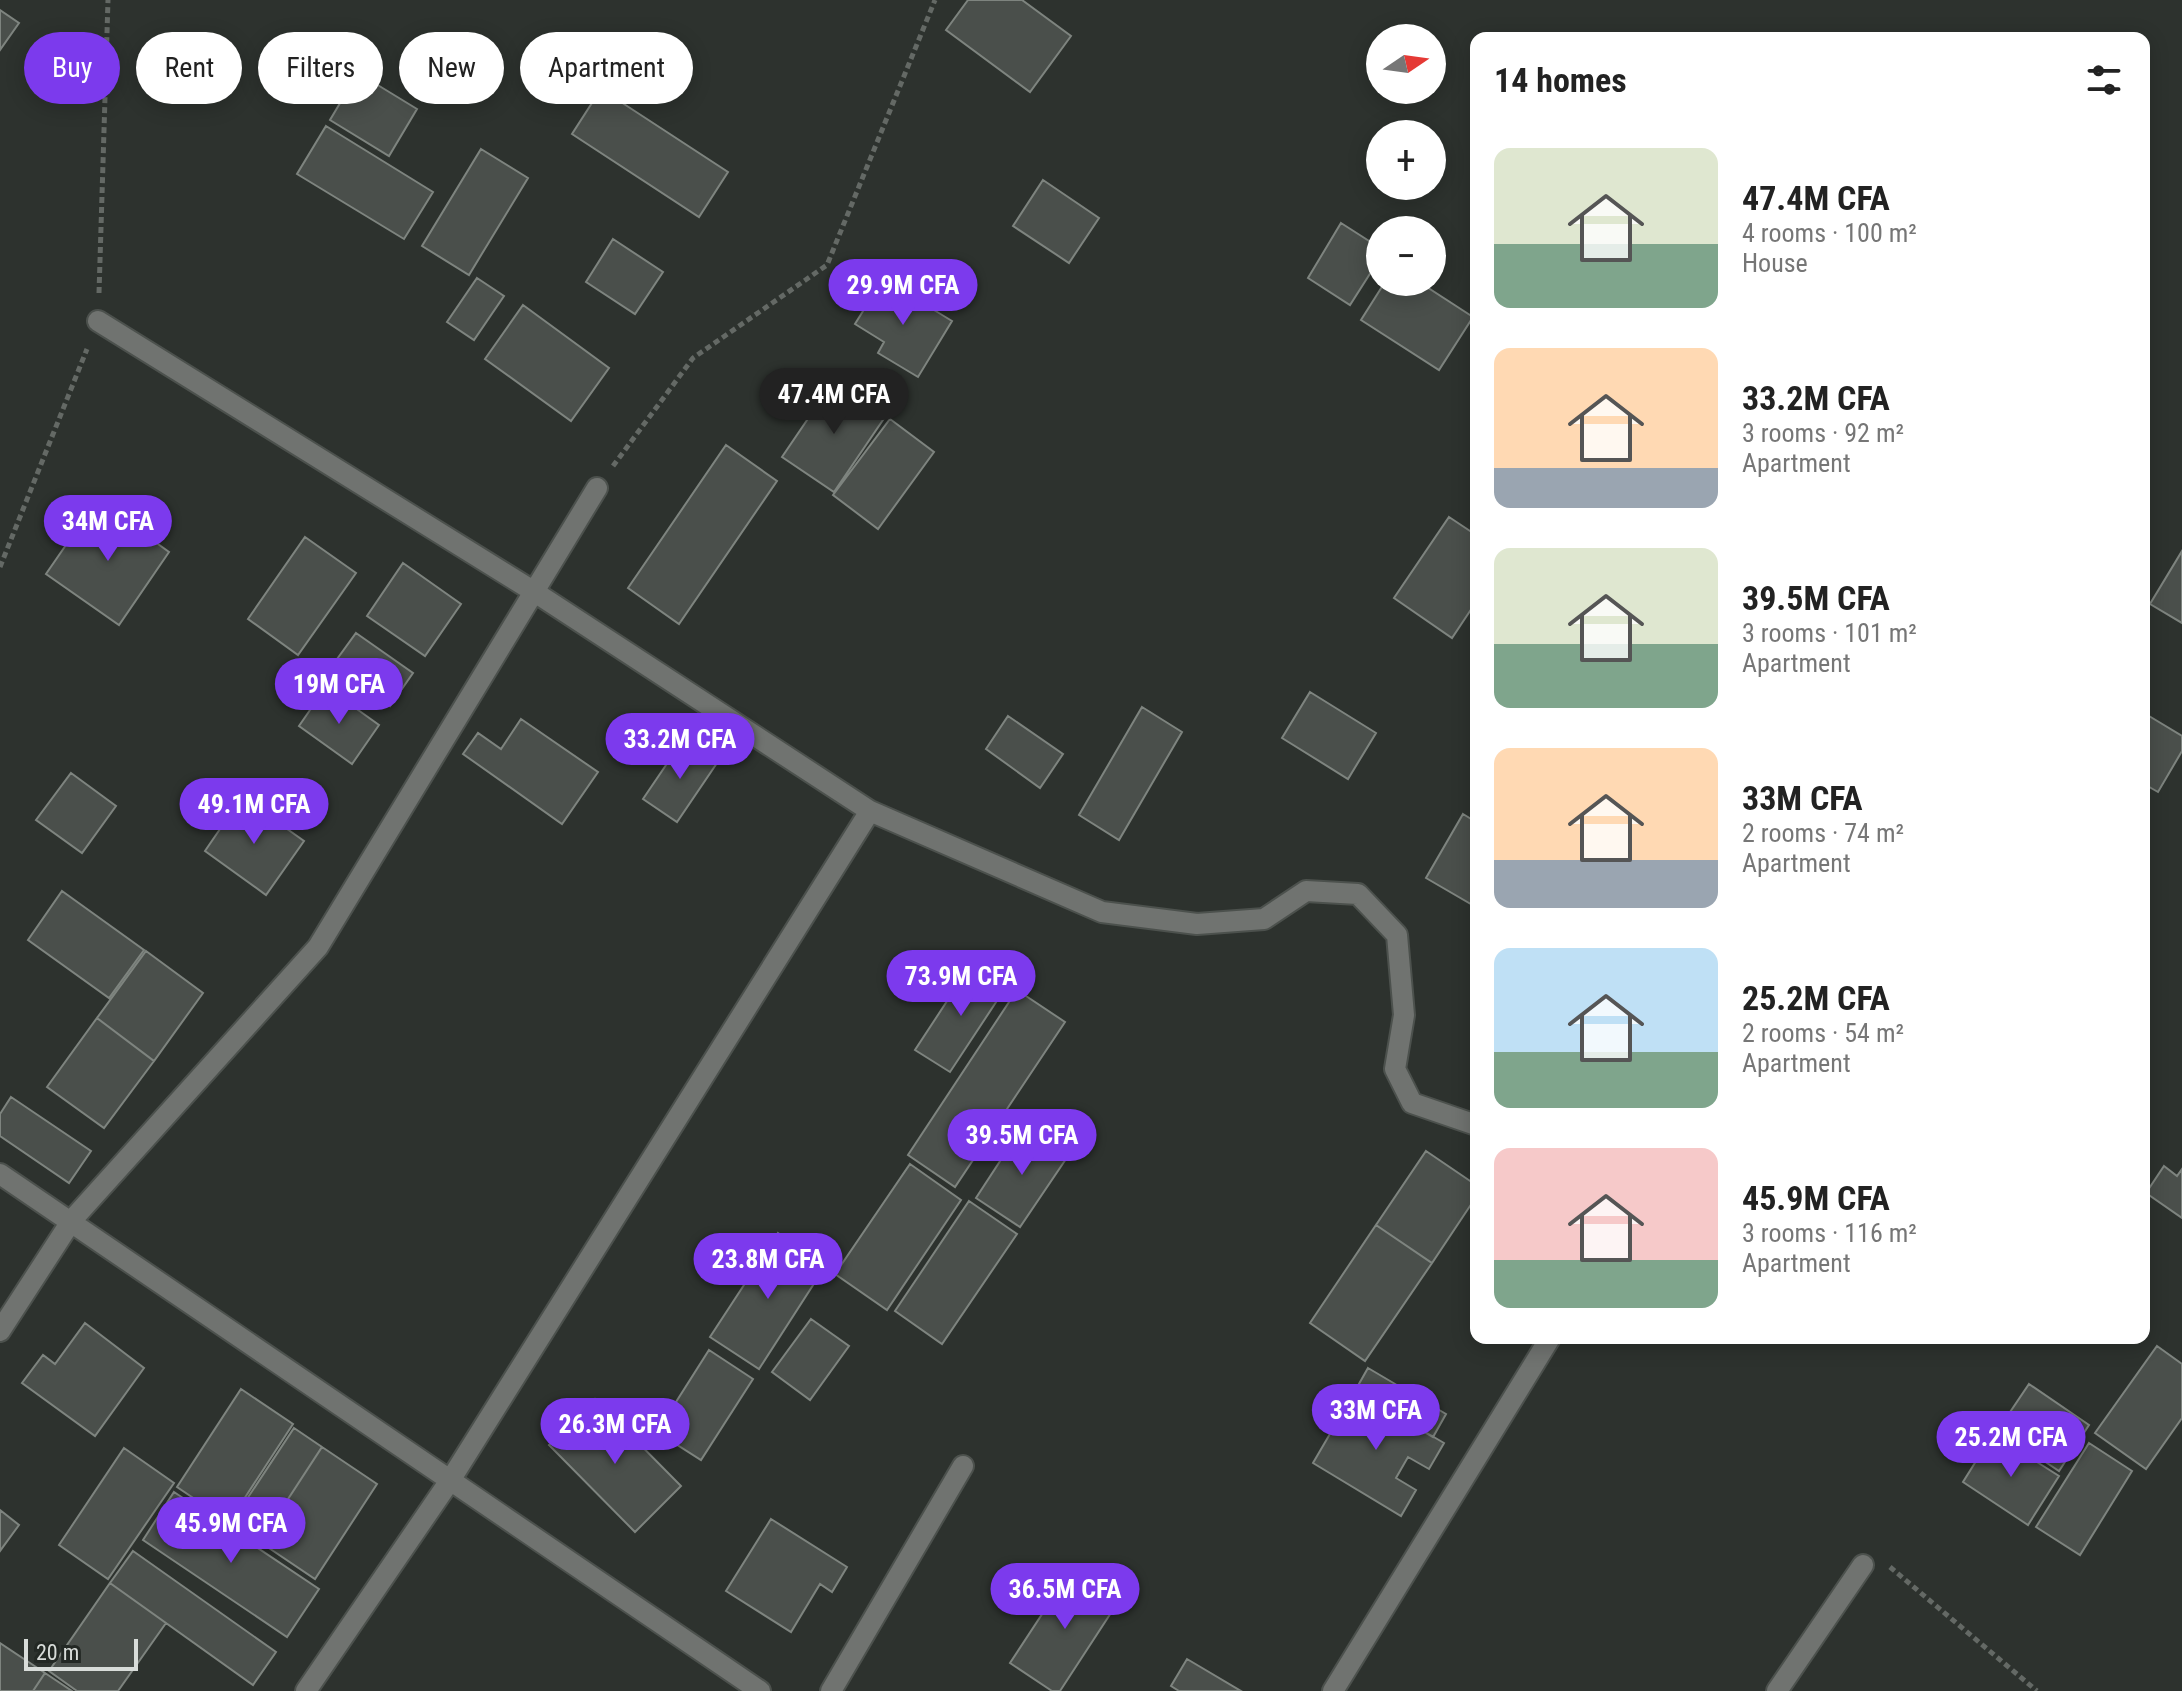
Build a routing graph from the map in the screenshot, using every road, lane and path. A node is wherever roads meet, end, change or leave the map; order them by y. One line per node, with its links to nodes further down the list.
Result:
1 (108, 0): 3 (path)
2 (935, 0): 4 (path)
3 (98, 321): 5 (path); 6 (street)
4 (597, 488): 6 (street)
5 (0, 567)
6 (533, 591): 7 (street); 10 (street)
7 (870, 811): 8 (street); 14 (street)
8 (1470, 1123)
9 (0, 1174): 10 (street)
10 (72, 1220): 11 (street); 14 (street)
11 (0, 1331)
12 (1546, 1344): 19 (street)
13 (963, 1466): 18 (street)
14 (451, 1479): 16 (street); 17 (street)
15 (1863, 1565): 20 (street); 21 (path)
16 (306, 1691)
17 (760, 1691)
18 (831, 1691)
19 (1333, 1691)
20 (1777, 1691)
21 (2037, 1691)

